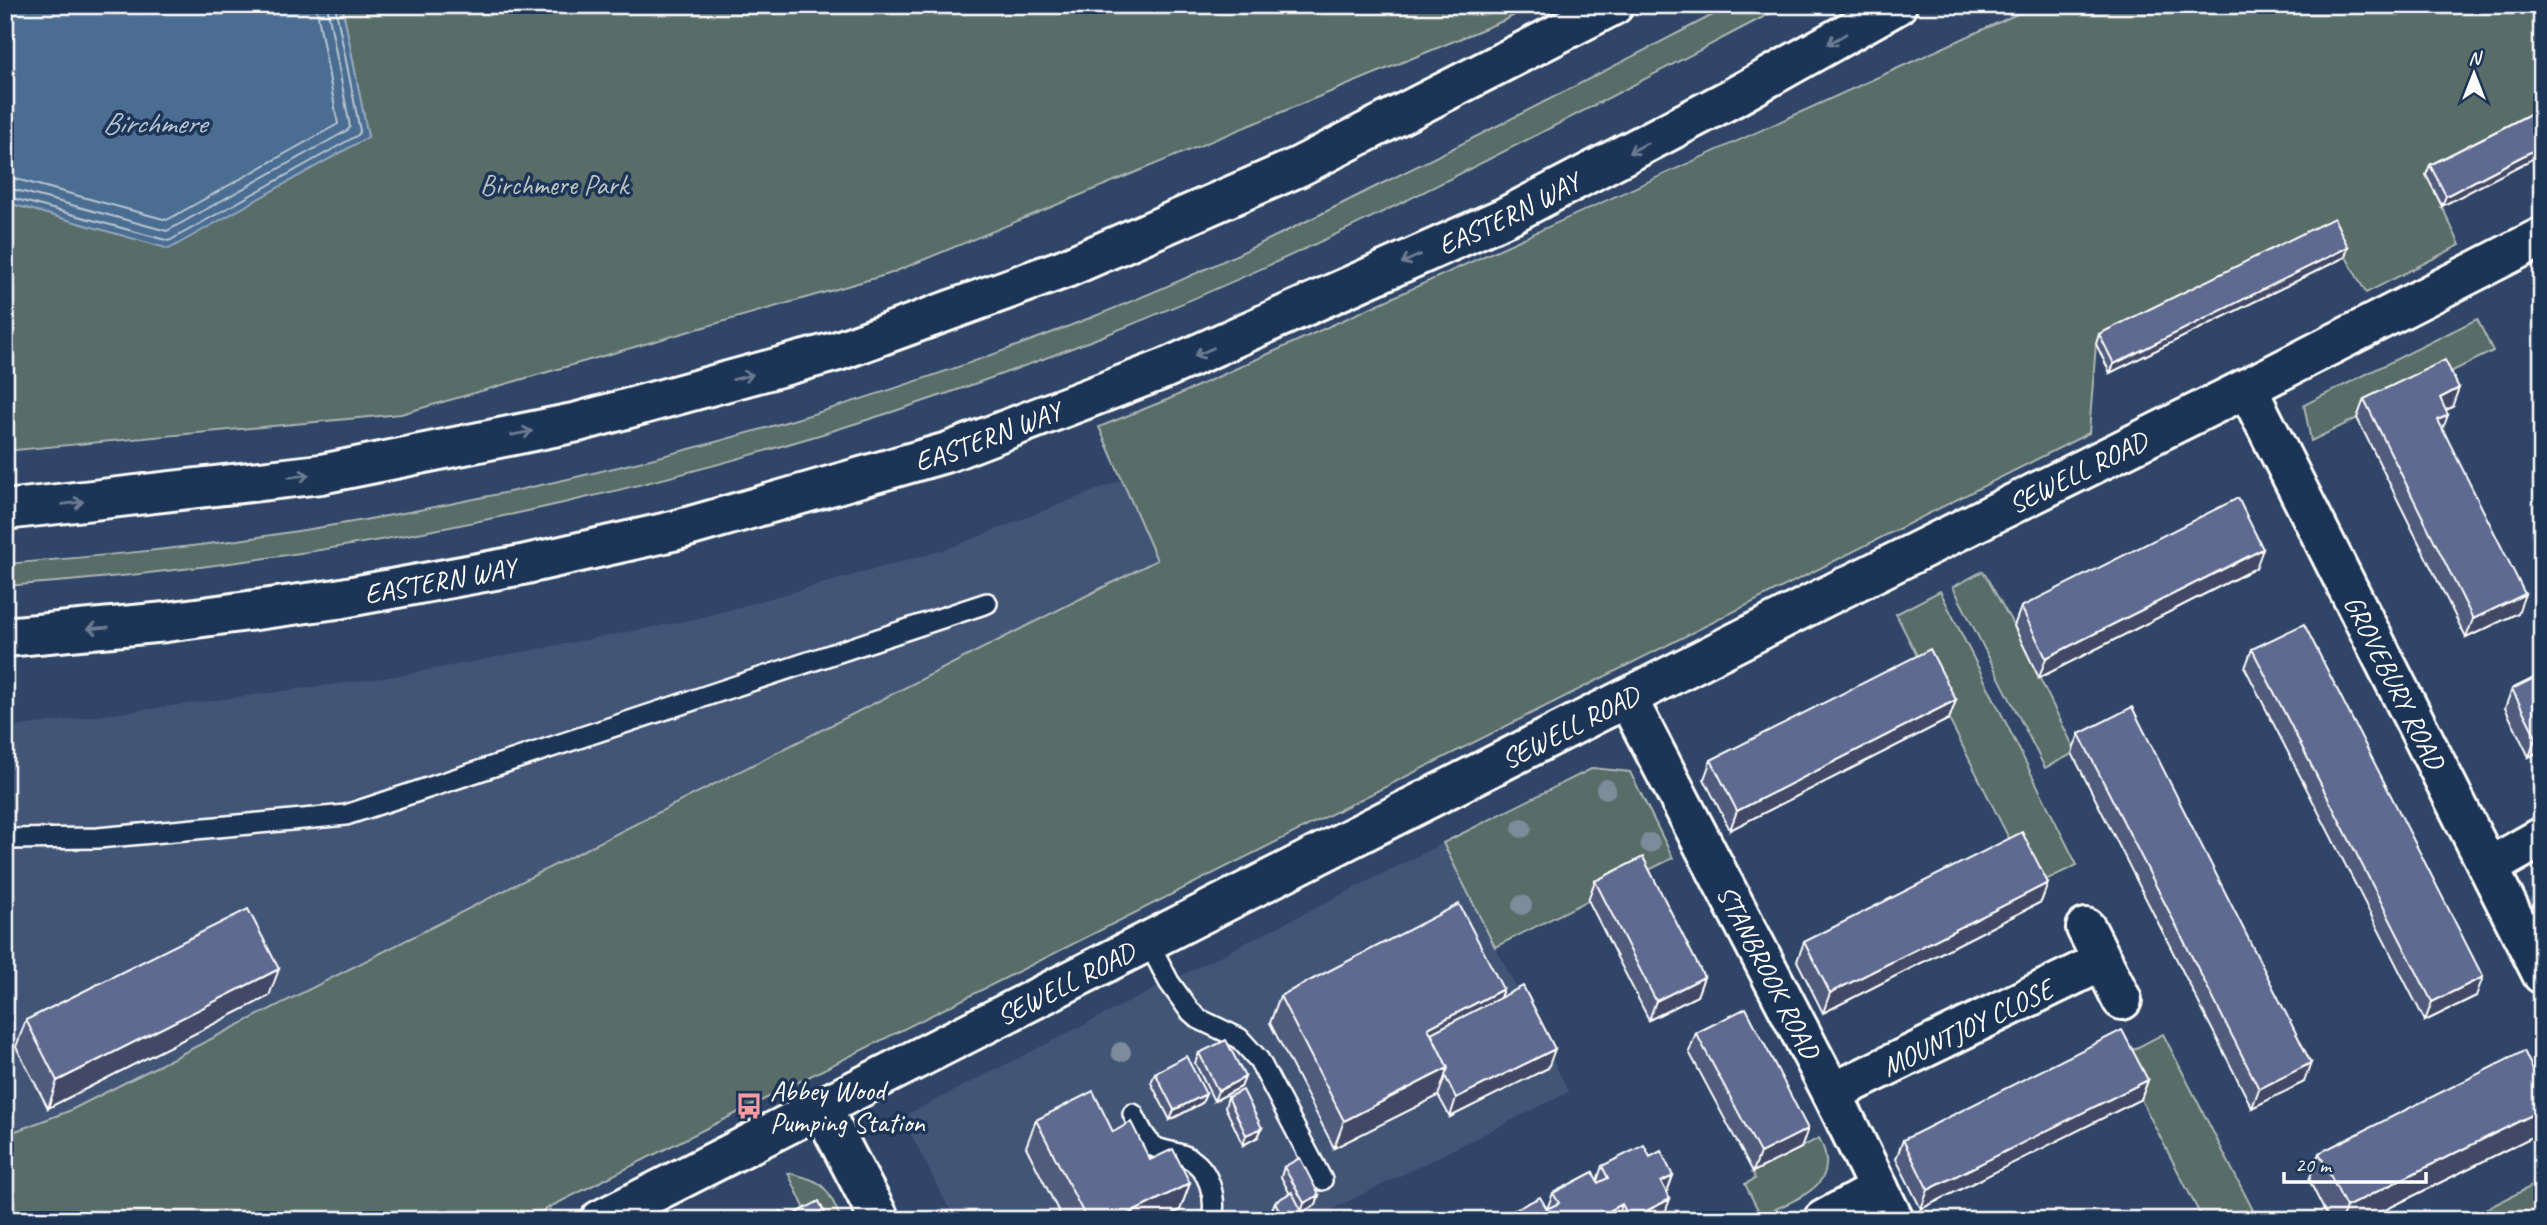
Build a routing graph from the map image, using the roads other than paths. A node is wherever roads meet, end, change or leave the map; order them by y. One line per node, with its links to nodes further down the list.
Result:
1 (1614, 5): 5 (street, one-way to 1)
2 (1897, 5): 7 (street, EASTERN WAY, one-way to 7)
3 (2542, 237): 4 (street, SEWELL ROAD)
4 (2247, 388): 8 (street, SEWELL ROAD); 11 (street, GROVEBURY ROAD)
5 (5, 510)
6 (988, 603): 9 (lane)
7 (5, 637)
8 (1627, 698): 13 (street, SEWELL ROAD); 17 (street, STANBROOK ROAD)
9 (5, 839)
10 (2539, 844): 11 (street)
11 (2488, 867): 15 (street, GROVEBURY ROAD)
12 (2086, 928): 14 (street)
13 (1148, 941): 18 (street, SEWELL ROAD); 20 (lane)
14 (2104, 961): 16 (street); 17 (street, MOUNTJOY CLOSE)
15 (2542, 974)
16 (2122, 1000)
17 (1832, 1093): 21 (street, STANBROOK ROAD)
18 (821, 1107): 22 (street, SEWELL ROAD); 23 (street)
19 (1133, 1114): 24 (lane)
20 (1322, 1180)
21 (1886, 1204): 25 (street, STANBROOK ROAD)
22 (600, 1220)
23 (880, 1220)
24 (1212, 1220)
25 (1823, 1220)

